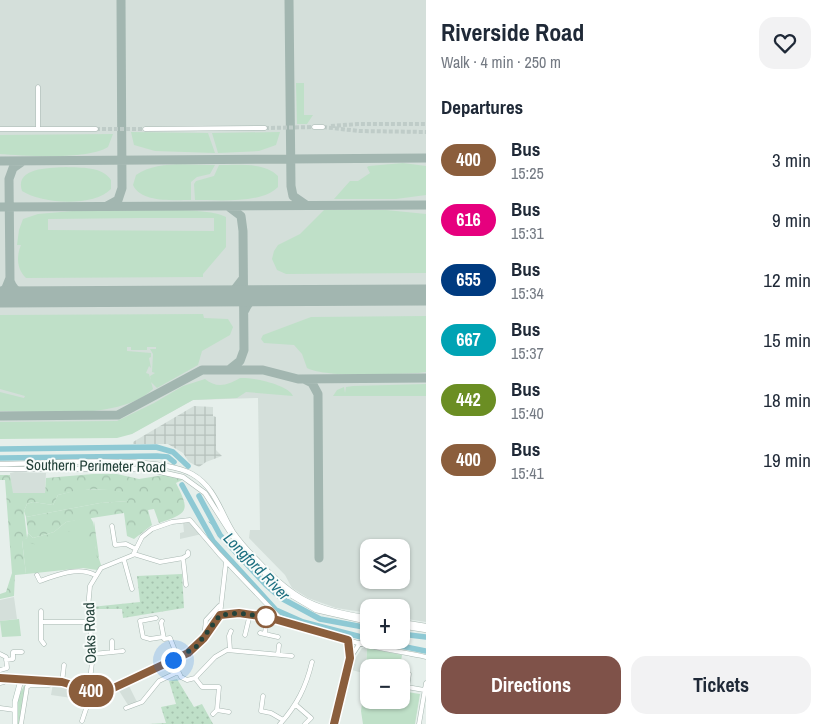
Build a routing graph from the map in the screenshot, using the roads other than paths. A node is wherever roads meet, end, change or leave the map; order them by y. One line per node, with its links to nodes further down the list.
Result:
1 (38, 87): 4 (street)
2 (314, 127): 3 (street)
3 (323, 127)
4 (38, 128): 6 (street); 7 (street)
5 (265, 128): 8 (street)
6 (0, 129)
7 (96, 129)
8 (145, 129)
9 (0, 464): 25 (street, Southern Perimeter Road)
10 (0, 469): 29 (street, Southern Perimeter Road)
11 (112, 526): 12 (street)
12 (135, 552): 14 (street); 15 (street); 16 (street)
13 (188, 552): 14 (street)
14 (183, 558): 19 (street)
15 (124, 560): 18 (street); 20 (street)
16 (226, 562): 21 (street); 28 (street)
17 (36, 575): 18 (street)
18 (95, 575): 32 (street, Oaks Road)
19 (186, 585)
20 (132, 589)
21 (219, 606): 24 (street); 41 (street)
22 (41, 611): 31 (street)
23 (250, 614): 24 (street); 26 (street); 38 (street)
24 (220, 615): 41 (street)
25 (360, 616)
26 (267, 617): 28 (street); 39 (street)
27 (156, 618): 40 (street)
28 (279, 620): 42 (street)
29 (360, 620)
30 (162, 621): 40 (street)
31 (41, 622): 32 (street); 45 (street)
32 (90, 622): 53 (street, Oaks Road)
33 (410, 623): 34 (street)
34 (426, 626)
35 (410, 627): 36 (street)
36 (426, 630)
37 (231, 631): 48 (street)
38 (245, 635)
39 (278, 637)
40 (164, 638): 58 (street)
41 (204, 638): 58 (street)
42 (348, 640): 44 (street); 57 (street)
43 (112, 641): 51 (street)
44 (360, 643): 57 (street)
45 (44, 644)
46 (279, 645): 54 (street)
47 (388, 649): 56 (street)
48 (230, 650): 54 (street); 64 (street)
49 (123, 651): 51 (street)
50 (22, 652): 59 (street)
51 (112, 652): 53 (street)
52 (0, 654): 59 (street)
53 (93, 654): 71 (street, Oaks Road)
54 (278, 654): 55 (street)
55 (292, 656)
56 (426, 657)
57 (350, 658): 88 (street)
58 (175, 659): 63 (street); 73 (street)
59 (6, 660): 62 (street)
60 (312, 662): 75 (street)
61 (64, 665): 68 (street)
62 (0, 670)
63 (178, 672): 64 (street); 78 (street)
64 (195, 678): 80 (street)
65 (20, 680): 66 (main road); 67 (street); 79 (main road)
66 (1, 681)
67 (50, 681): 68 (street); 86 (street)
68 (62, 682): 71 (street)
69 (426, 684): 72 (street)
70 (410, 688): 72 (street)
71 (88, 689): 73 (street); 76 (street, Oaks Road)
72 (424, 690): 89 (street)
73 (107, 691): 76 (street)
74 (263, 696): 84 (street)
75 (296, 705): 84 (street); 87 (street)
76 (87, 706): 83 (street, Oaks Road)
77 (0, 708): 79 (street)
78 (126, 708)
79 (15, 710): 85 (main road)
80 (217, 710): 81 (street); 82 (street)
81 (229, 712)
82 (212, 714)
83 (82, 721)
84 (282, 722)
85 (15, 724)
86 (21, 724)
87 (305, 724)
88 (334, 724)
89 (419, 724)

